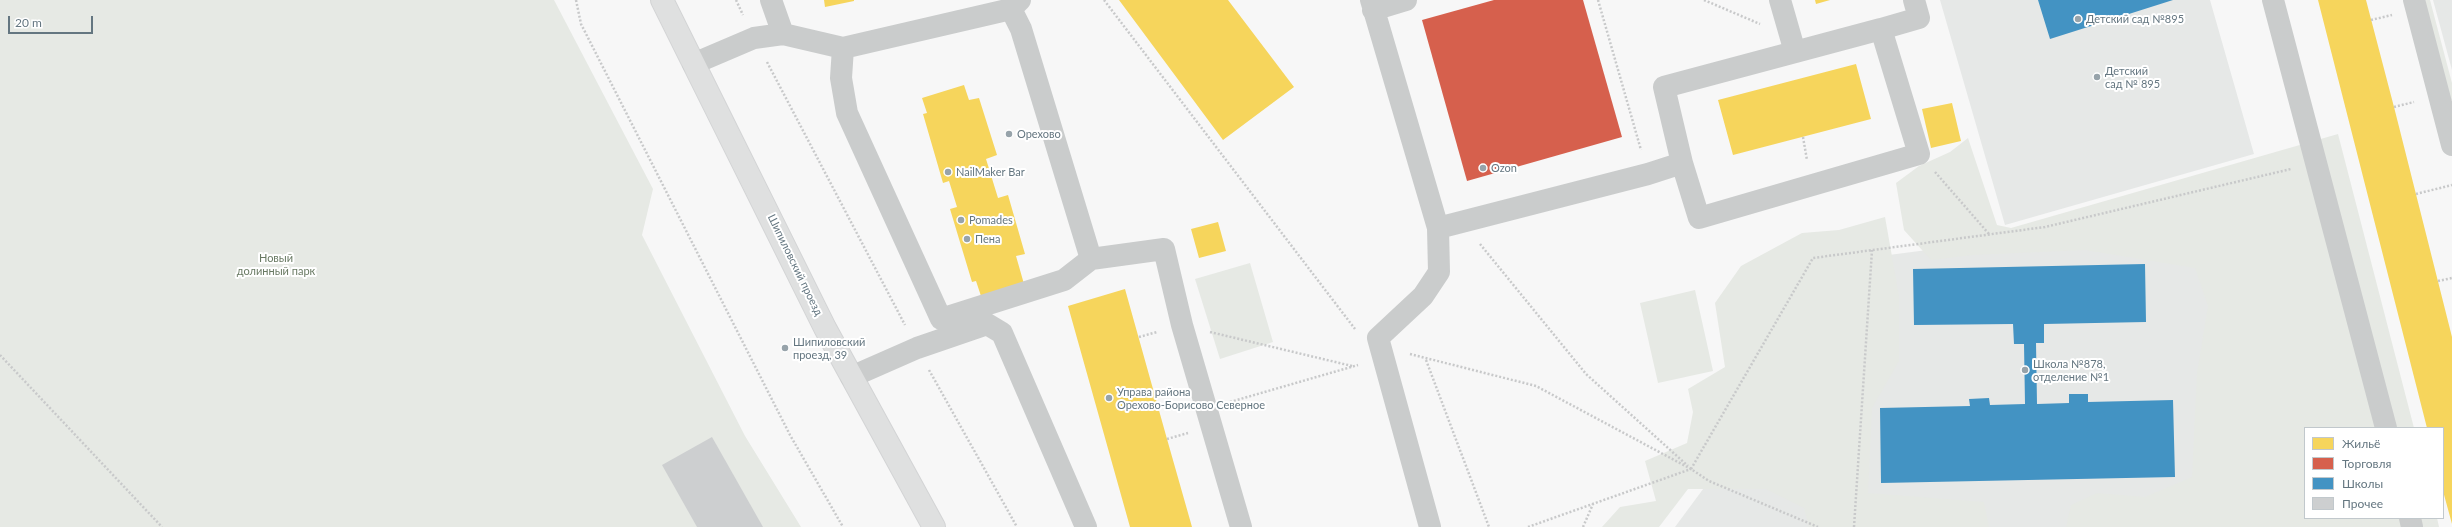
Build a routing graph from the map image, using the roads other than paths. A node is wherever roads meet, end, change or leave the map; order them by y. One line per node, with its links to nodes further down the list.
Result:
1 (662, 0): 14 (main road, Шипиловский проезд)
2 (771, 0): 11 (lane)
3 (1406, 0): 9 (lane)
4 (1780, 0): 12 (lane)
5 (1914, 0): 10 (lane)
6 (2273, 0): 20 (lane)
7 (2414, 0): 15 (lane)
8 (1015, 5): 13 (lane); 18 (lane)
9 (1372, 5): 17 (lane)
10 (1882, 29): 12 (lane); 16 (lane)
11 (783, 34): 13 (lane); 14 (lane)
12 (1792, 43): 16 (lane)
13 (843, 48): 18 (lane)
14 (693, 64): 19 (main road, Шипиловский проезд)
15 (2452, 145)
16 (1682, 163): 17 (lane)
17 (1438, 228): 24 (lane)
18 (1091, 259): 23 (lane)
19 (851, 377): 21 (main road, Шипиловский проезд); 22 (lane)
20 (2386, 427)
21 (934, 527)
22 (1086, 527)
23 (1241, 527)
24 (1430, 527)

